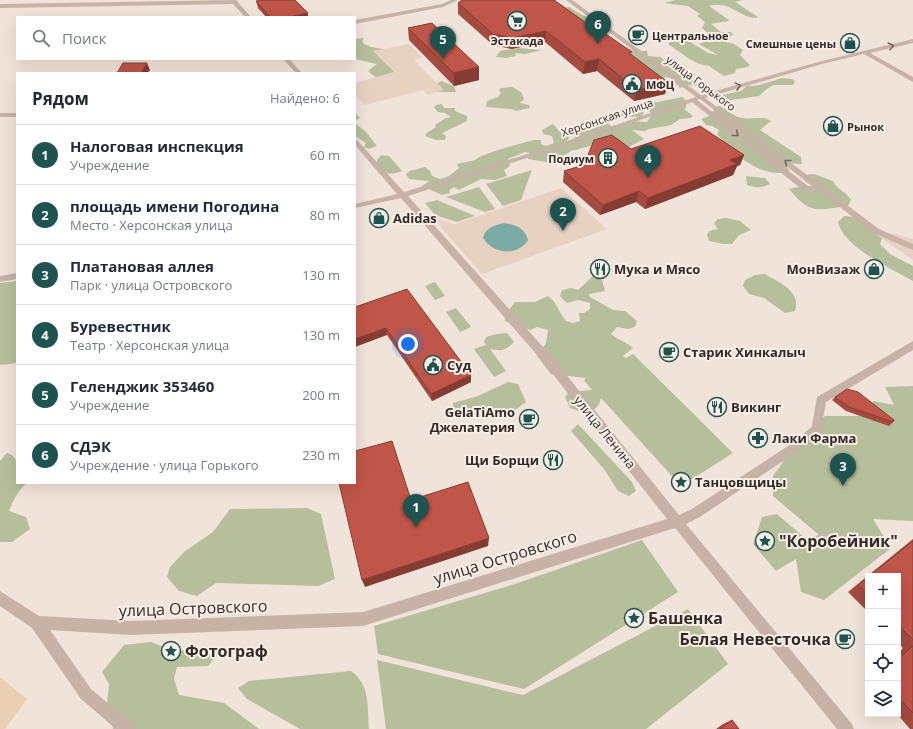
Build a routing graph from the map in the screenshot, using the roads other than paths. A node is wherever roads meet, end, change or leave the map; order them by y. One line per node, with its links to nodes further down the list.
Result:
1 (455, 0): 6 (street)
2 (569, 0): 12 (street, улица Горького)
3 (233, 1): 4 (street); 5 (street)
4 (0, 6)
5 (247, 16)
6 (356, 22)
7 (913, 40): 8 (street, Херсонская улица, one-way to 7)
8 (864, 52): 11 (street); 12 (street, Херсонская улица, one-way to 8)
9 (287, 60): 10 (street)
10 (297, 72)
11 (913, 80)
12 (701, 97): 13 (street, Херсонская улица); 17 (street, улица Горького, one-way to 12)
13 (693, 100): 17 (street, улица Горького, one-way to 17); 18 (street, Херсонская улица)
14 (16, 115): 15 (street)
15 (0, 116)
16 (356, 142): 18 (street, улица Ленина)
17 (818, 187): 20 (street, улица Горького)
18 (402, 195): 19 (street, Херсонская улица); 24 (street, улица Ленина)
19 (356, 206)
20 (913, 247)
21 (16, 276): 22 (street)
22 (0, 279)
23 (913, 345): 24 (street, улица Островского)
24 (677, 522): 26 (street, улица Островского); 28 (street, улица Ленина)
25 (0, 598): 26 (street)
26 (37, 624): 27 (street)
27 (128, 729)
28 (847, 729)

